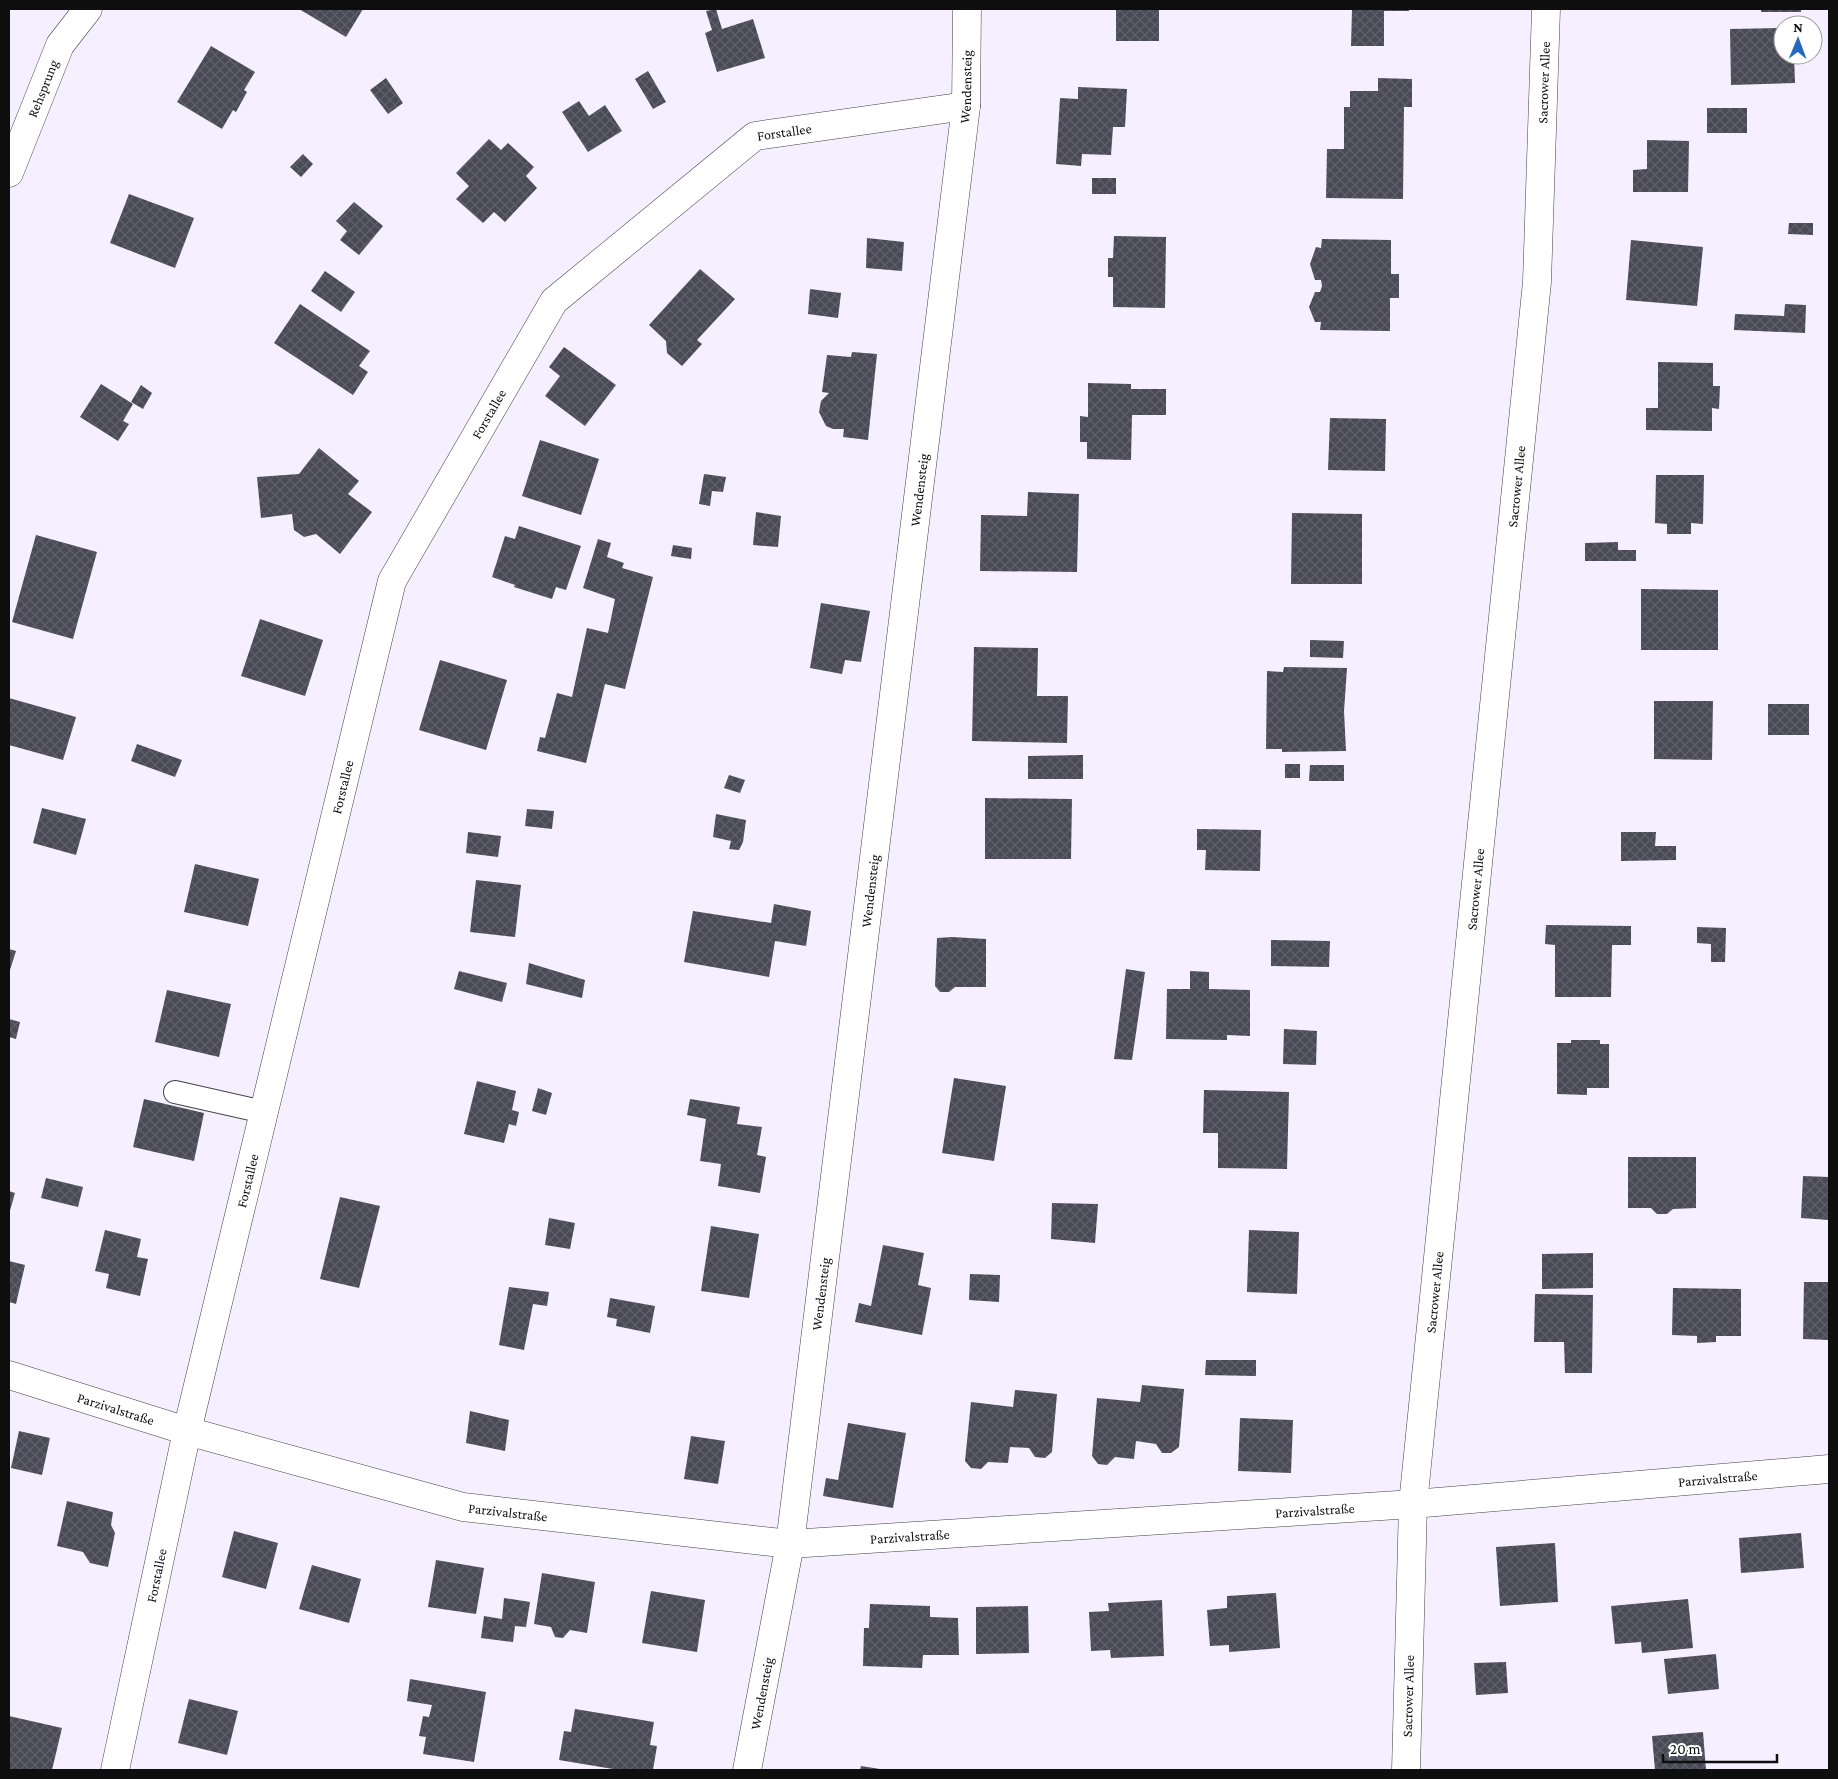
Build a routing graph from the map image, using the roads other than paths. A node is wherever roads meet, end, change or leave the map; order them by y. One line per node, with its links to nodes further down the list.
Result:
1 (88, 9): 5 (street, Rehsprung)
2 (967, 9): 4 (street, Wendensteig)
3 (1546, 9): 11 (street, Sacrower Allee)
4 (966, 106): 7 (street, Forstallee); 12 (street, Wendensteig)
5 (9, 173)
6 (175, 1092): 7 (lane)
7 (264, 1112): 9 (street, Forstallee)
8 (9, 1376): 9 (street, Parzivalstraße)
9 (186, 1431): 12 (street, Parzivalstraße); 13 (street, Forstallee)
10 (1829, 1469): 11 (street, Parzivalstraße)
11 (1413, 1504): 12 (street, Parzivalstraße); 15 (street, Sacrower Allee)
12 (790, 1544): 14 (street, Wendensteig)
13 (115, 1770)
14 (747, 1770)
15 (1406, 1770)

